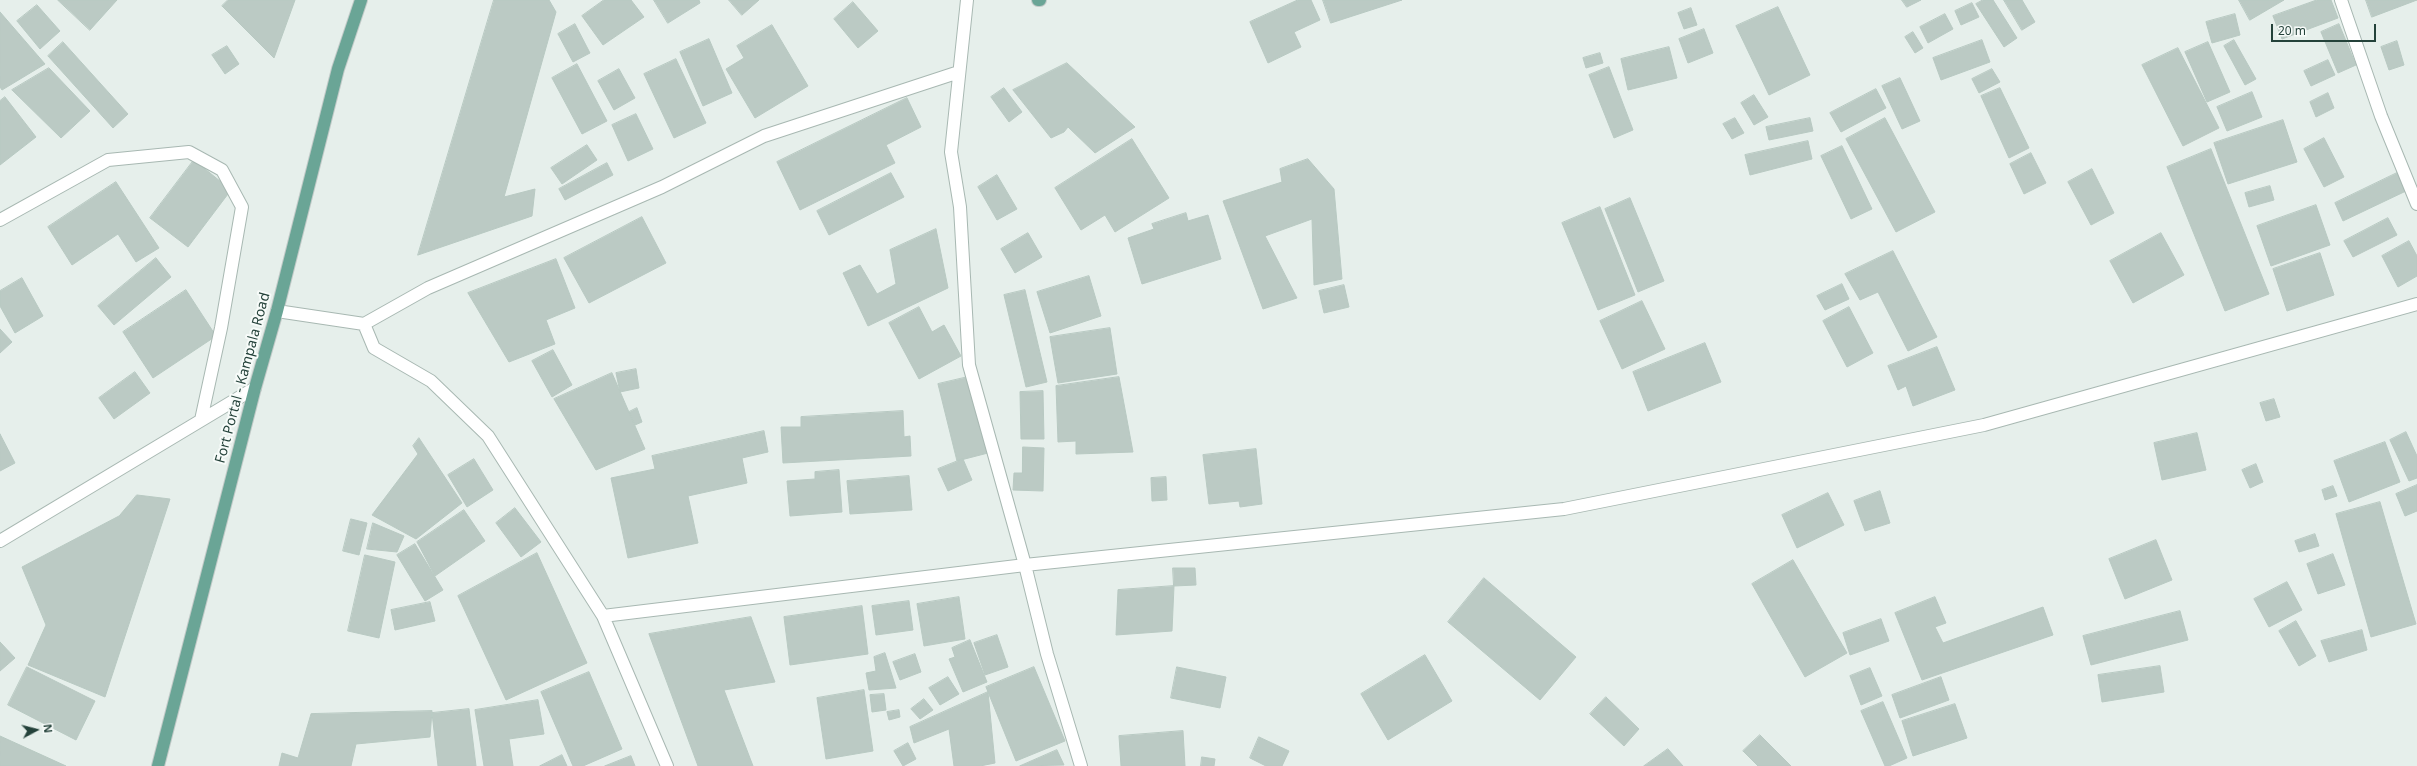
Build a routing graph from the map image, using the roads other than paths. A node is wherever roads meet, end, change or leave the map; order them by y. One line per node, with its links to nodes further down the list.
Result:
1 (361, 0): 8 (main road, Fort Portal - Kampala Road)
2 (967, 0): 4 (street)
3 (2341, 0): 5 (street)
4 (959, 72): 9 (street); 13 (street)
5 (2417, 204)
6 (0, 220): 11 (street)
7 (2417, 304): 13 (street)
8 (277, 312): 9 (street); 10 (main road, Fort Portal - Kampala Road)
9 (364, 324): 14 (street)
10 (255, 388): 11 (street); 15 (main road, Fort Portal - Kampala Road)
11 (201, 420): 12 (street)
12 (0, 541)
13 (1025, 565): 14 (street); 17 (street)
14 (603, 616): 16 (street)
15 (158, 766)
16 (667, 766)
17 (1081, 766)

